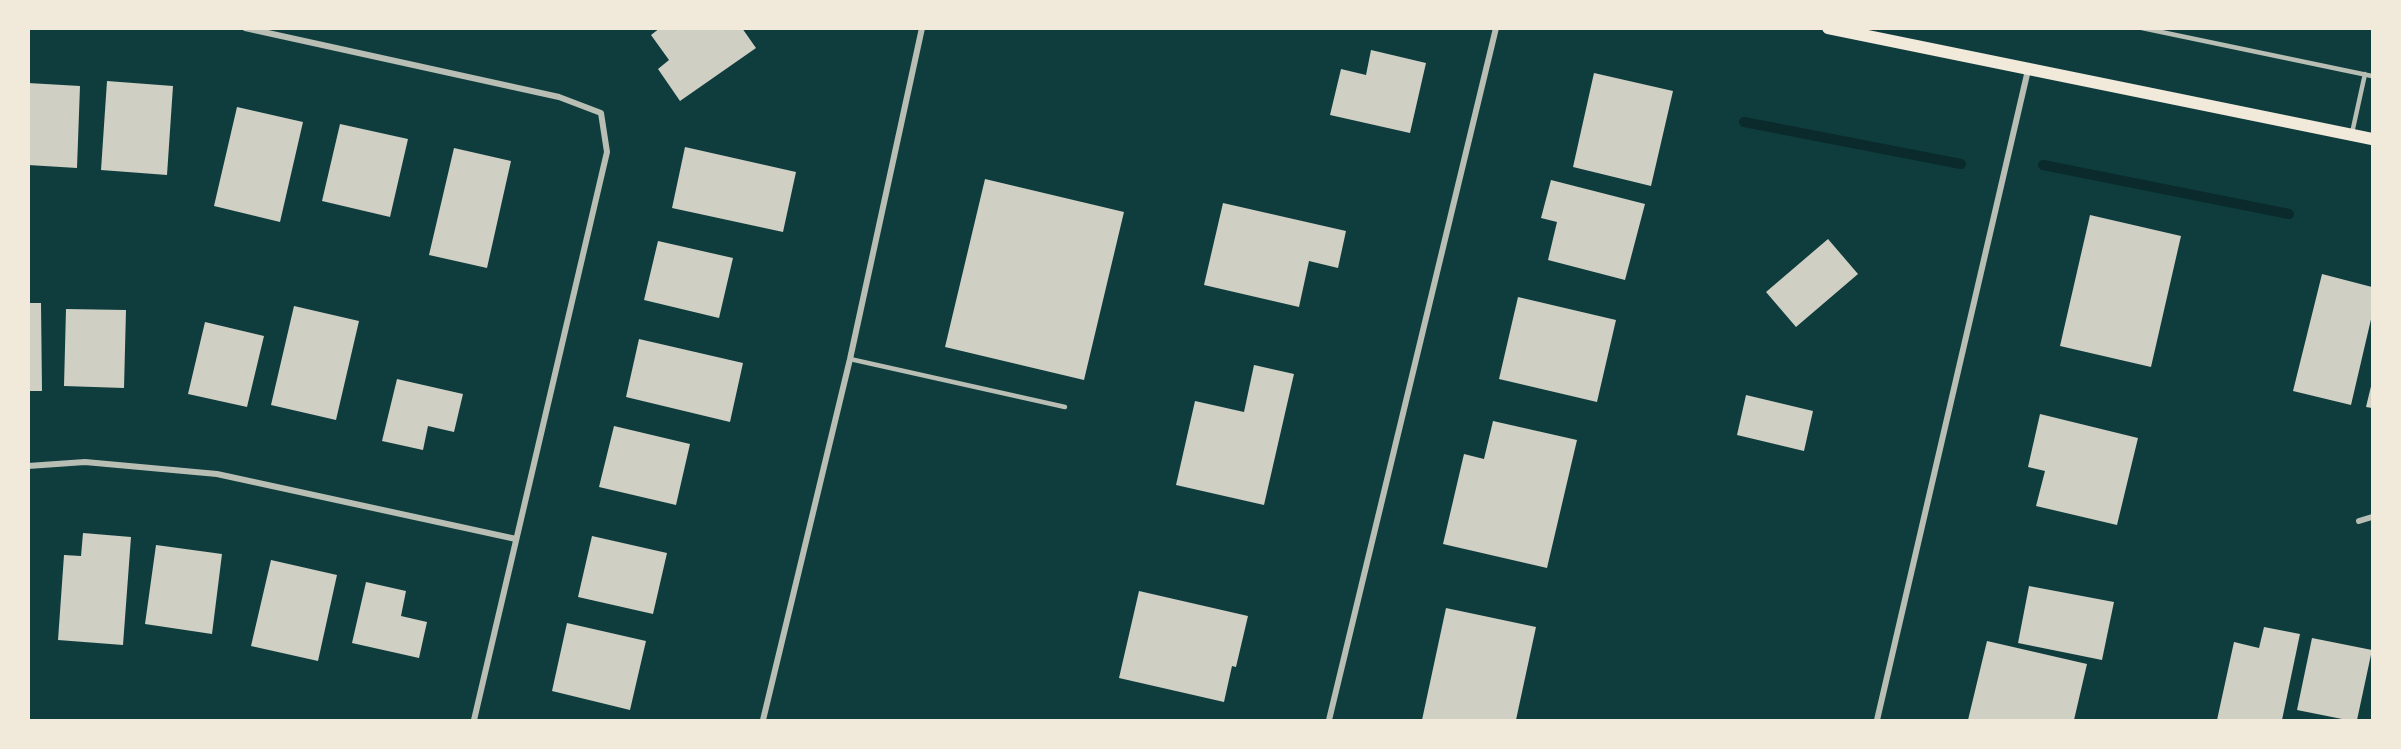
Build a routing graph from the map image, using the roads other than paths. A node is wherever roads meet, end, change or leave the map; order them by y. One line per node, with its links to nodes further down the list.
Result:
1 (244, 28): 16 (street)
2 (922, 28): 11 (street)
3 (1497, 28): 19 (street)
4 (1828, 28): 6 (main road)
5 (2142, 28): 7 (lane)
6 (2028, 70): 9 (main road); 20 (street)
7 (2365, 74): 8 (lane); 9 (lane)
8 (2373, 76)
9 (2352, 135): 10 (main road)
10 (2373, 140)
11 (850, 359): 12 (lane); 18 (street)
12 (1065, 407)
13 (28, 466): 16 (street)
14 (2373, 517): 15 (street)
15 (2359, 521)
16 (516, 539): 17 (street)
17 (474, 720)
18 (762, 720)
19 (1329, 720)
20 (1877, 720)

